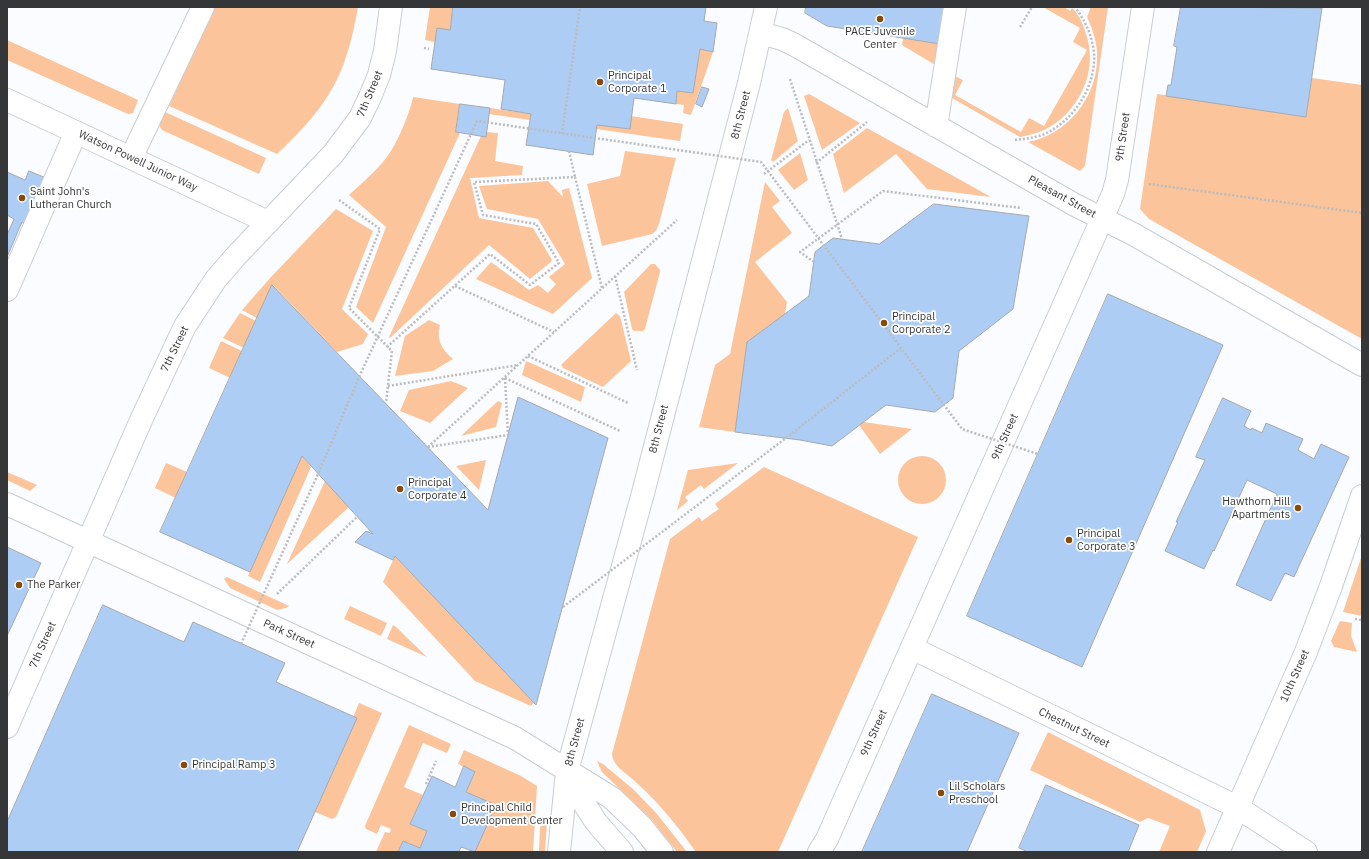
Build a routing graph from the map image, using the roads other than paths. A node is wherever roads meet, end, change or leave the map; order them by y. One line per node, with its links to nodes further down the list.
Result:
1 (203, 7): 10 (main road)
2 (391, 7): 12 (main road, 7th Street)
3 (766, 7): 6 (main road, 8th Street)
4 (955, 7): 8 (main road)
5 (1143, 7): 11 (main road, 9th Street)
6 (761, 33): 8 (main road, Pleasant Street); 20 (main road, 8th Street)
7 (7, 100): 9 (main road, Watson Powell Junior Way)
8 (936, 126): 11 (main road, Pleasant Street)
9 (76, 132): 10 (main road, Watson Powell Junior Way); 13 (main road)
10 (131, 158): 12 (main road, Watson Powell Junior Way)
11 (1103, 219): 14 (main road, Pleasant Street); 18 (main road, 9th Street)
12 (268, 222): 17 (main road, 7th Street)
13 (7, 290)
14 (1362, 365)
15 (1362, 496): 21 (main road, 10th Street)
16 (7, 504): 17 (main road, Park Street)
17 (89, 541): 19 (main road, 7th Street); 20 (main road, Park Street)
18 (912, 648): 21 (main road, Chestnut Street); 22 (main road, 9th Street)
19 (7, 728)
20 (567, 771): 23 (main road, 8th Street); 24 (main road); 25 (main road, Park Street)
21 (1237, 807): 26 (main road, 10th Street); 27 (main road, Chestnut Street)
22 (823, 848)
23 (559, 852)
24 (622, 852)
25 (662, 852)
26 (1218, 852)
27 (1306, 852)

